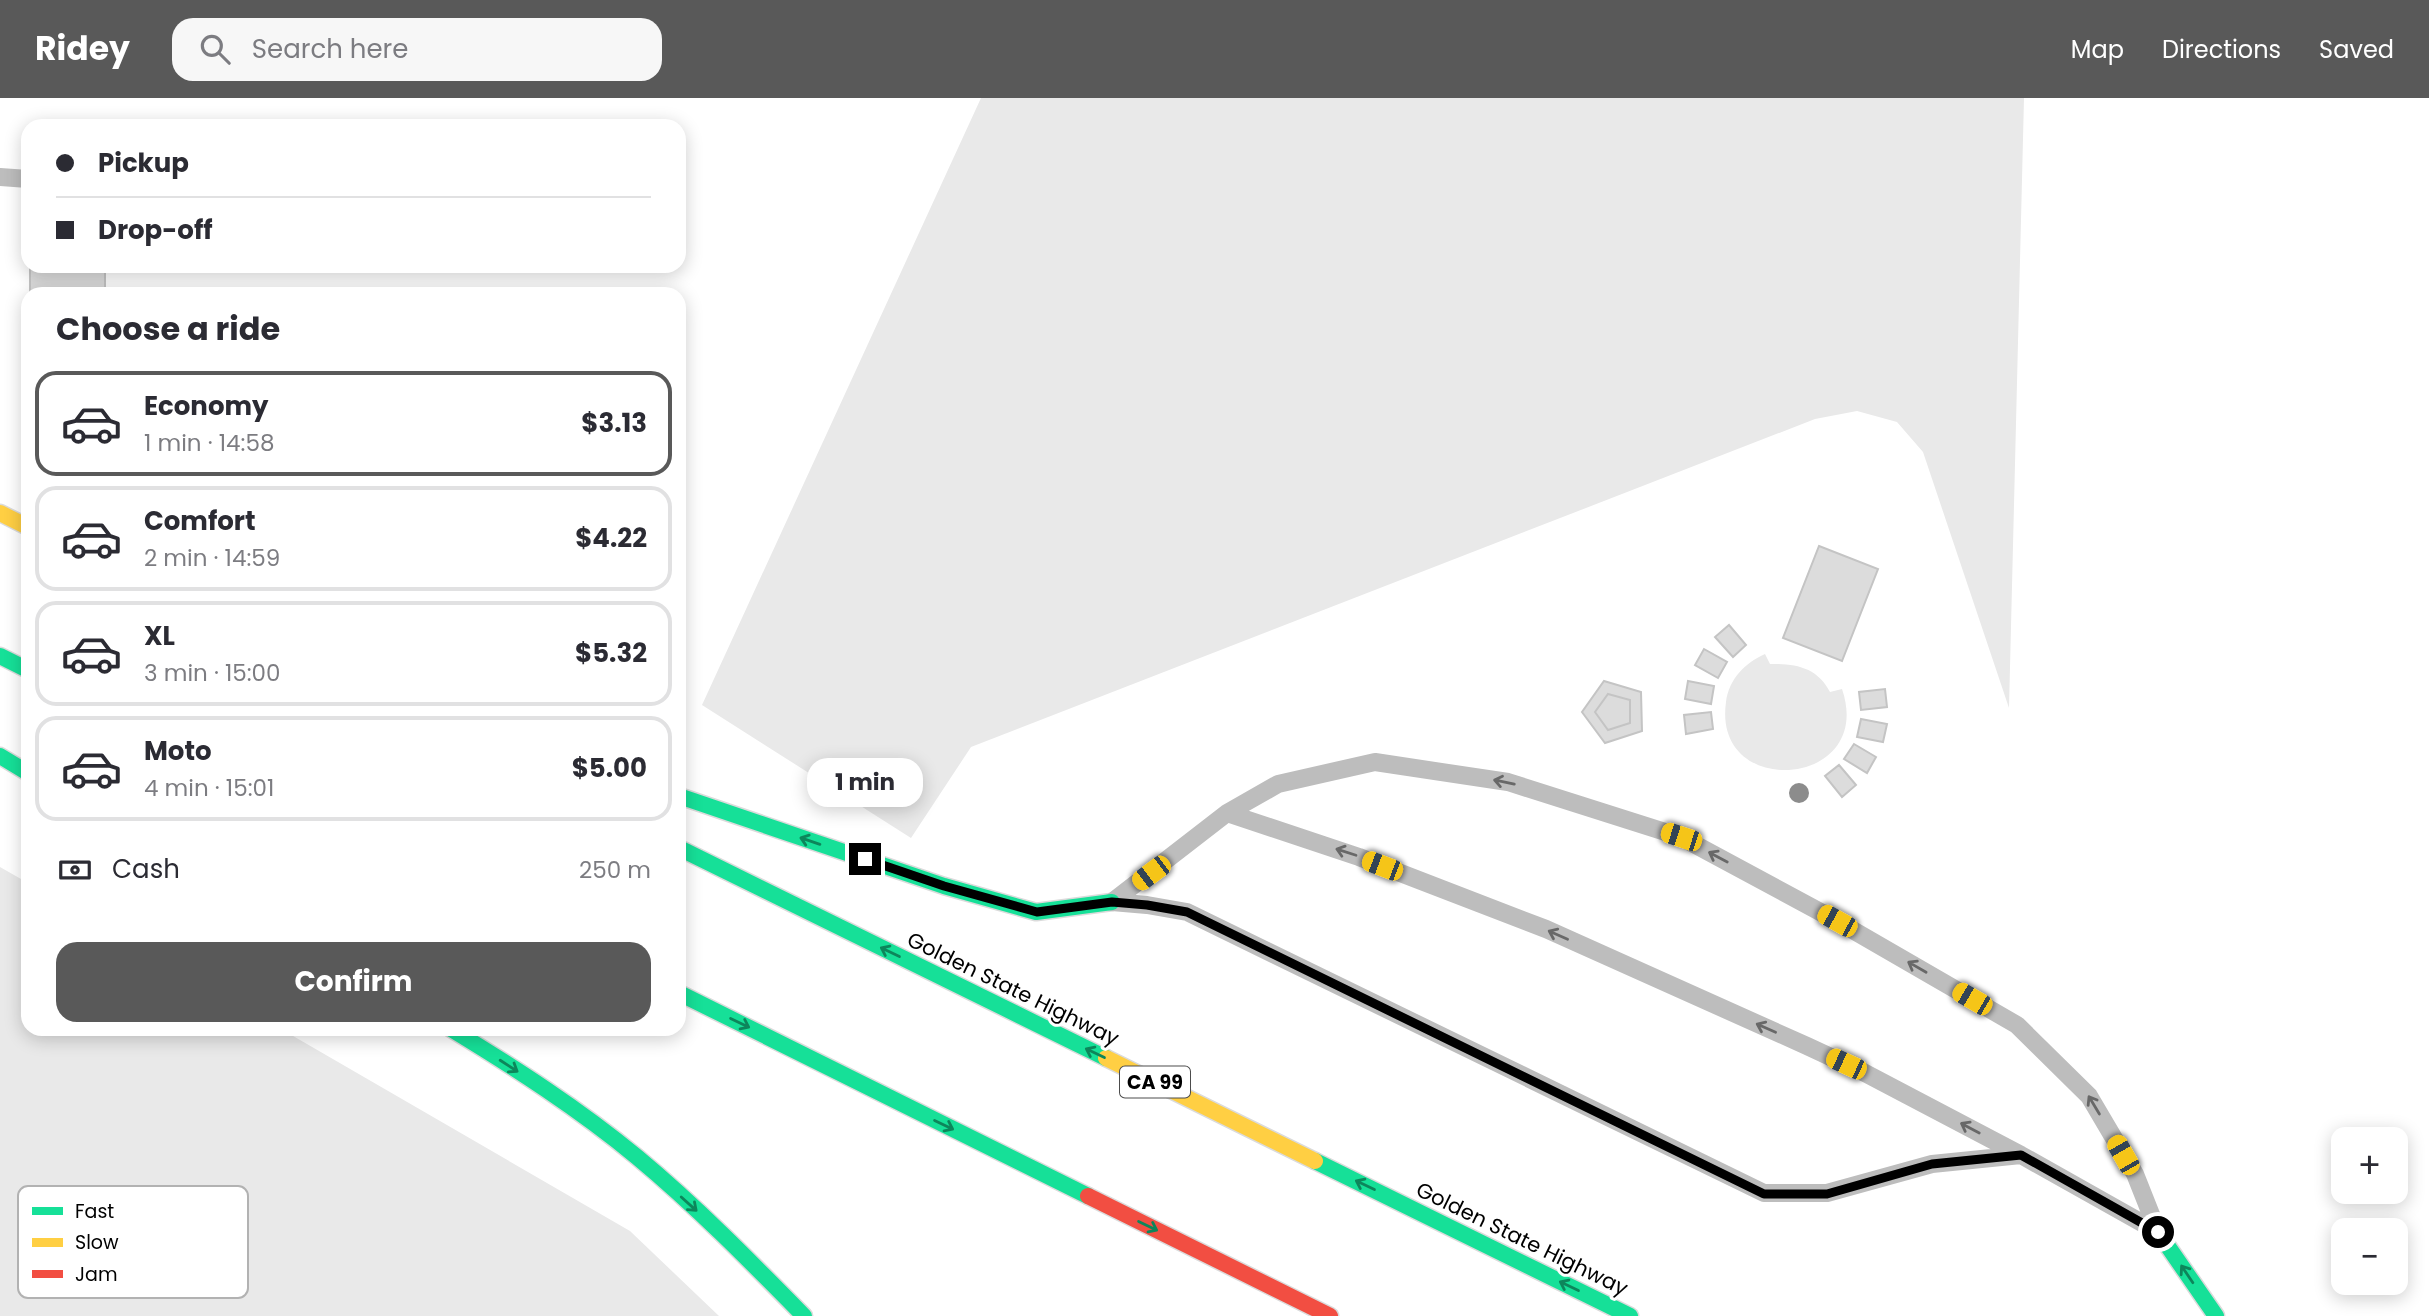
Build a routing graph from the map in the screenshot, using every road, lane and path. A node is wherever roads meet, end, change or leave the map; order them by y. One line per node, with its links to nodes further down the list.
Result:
1 (0, 177): 2 (lane)
2 (21, 178)
3 (0, 513): 4 (highway)
4 (21, 524)
5 (0, 656): 6 (highway)
6 (21, 666)
7 (0, 756): 8 (highway)
8 (21, 768)
9 (686, 798): 12 (highway, one-way to 9)
10 (1227, 813): 12 (lane); 15 (lane, one-way to 10); 16 (lane, one-way to 10)
11 (686, 851): 19 (highway, Golden State Highway / CA 99, one-way to 11)
12 (1112, 902): 15 (lane)
13 (686, 996): 18 (highway, one-way to 18)
14 (462, 1036): 17 (highway, one-way to 17)
15 (2021, 1155): 16 (lane)
16 (2158, 1232): 20 (highway, one-way to 16)
17 (804, 1316)
18 (1330, 1316)
19 (1630, 1316)
20 (2216, 1316)

